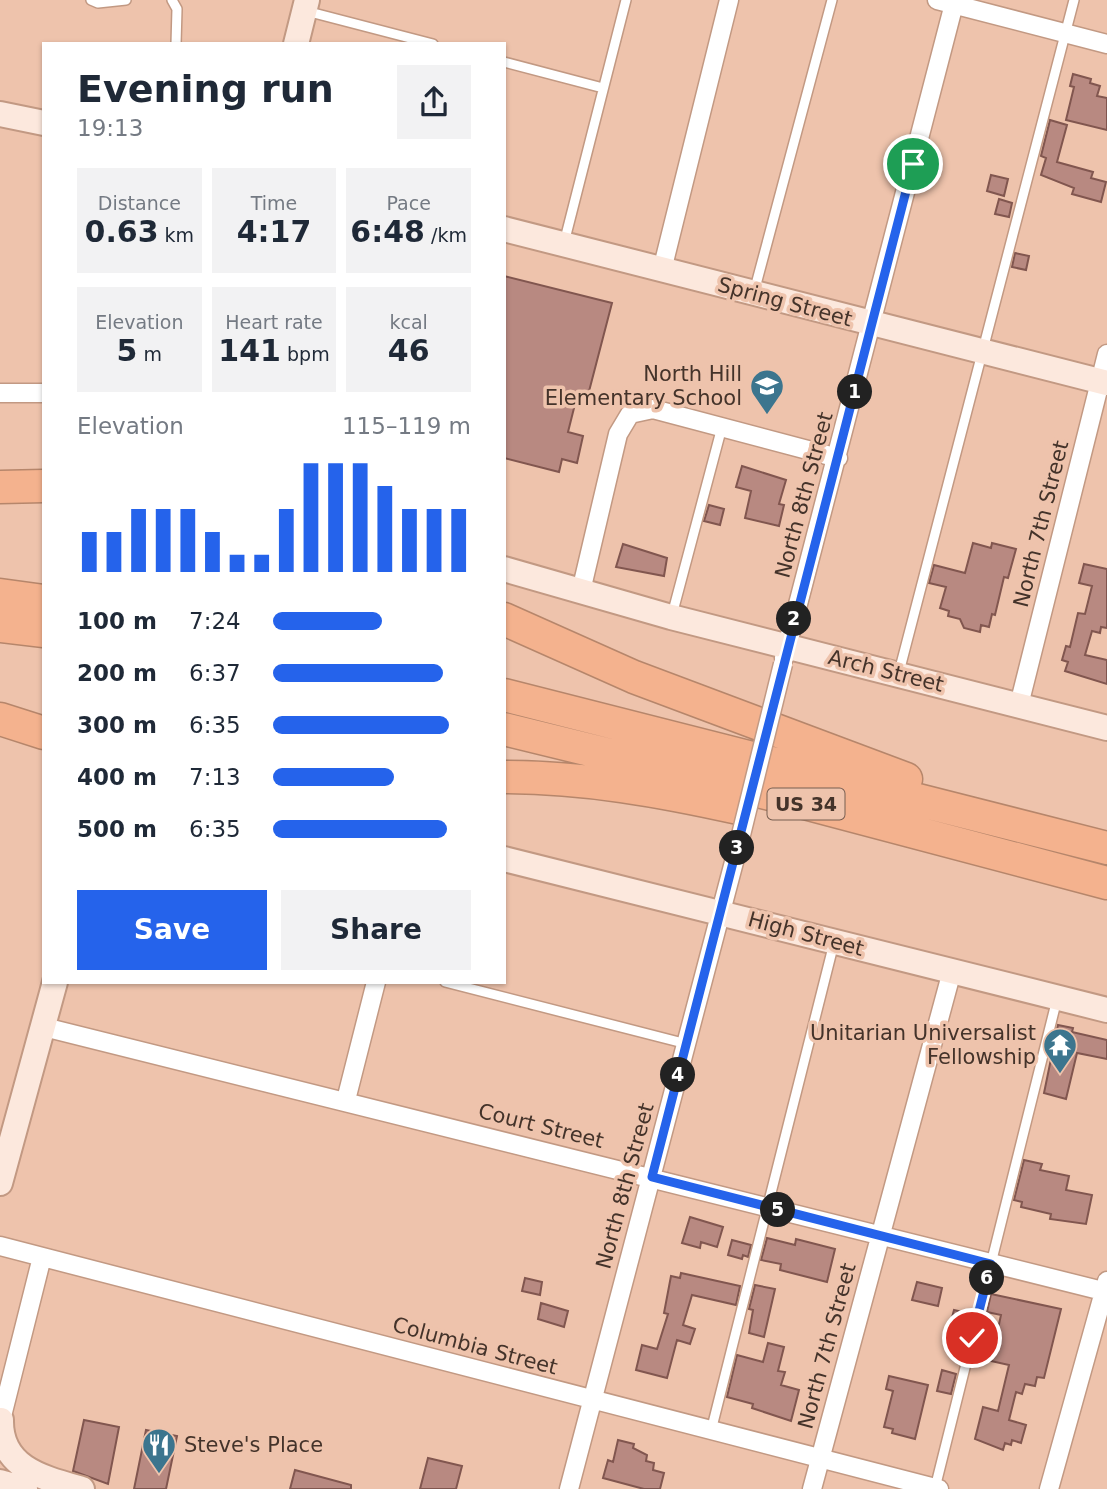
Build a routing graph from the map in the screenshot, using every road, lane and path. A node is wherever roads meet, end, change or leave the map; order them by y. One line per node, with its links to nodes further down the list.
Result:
1 (91, 0): 2 (lane)
2 (126, 0)
3 (172, 0): 11 (lane)
4 (626, 0): 16 (lane)
5 (729, 0): 21 (street)
6 (832, 0): 22 (lane)
7 (1074, 0): 10 (lane)
8 (949, 1): 10 (street); 23 (street, North 8th Street)
9 (305, 5): 12 (street); 13 (lane)
10 (1065, 33): 14 (street); 24 (lane)
11 (176, 42)
12 (296, 42)
13 (426, 42)
14 (1107, 44)
15 (506, 63): 16 (lane)
16 (603, 88): 20 (lane)
17 (0, 114): 18 (street)
18 (42, 123)
19 (506, 230): 20 (street, Spring Street)
20 (564, 244): 21 (street, Spring Street)
21 (662, 270): 22 (street, Spring Street)
22 (754, 294): 23 (street, Spring Street)
23 (872, 325): 24 (street, Spring Street); 30 (street, North 8th Street)
24 (983, 352): 26 (street, Spring Street); 42 (lane)
25 (1107, 354): 26 (street, North 7th Street)
26 (1103, 382): 44 (street, North 7th Street)
27 (0, 393): 28 (street)
28 (42, 393)
29 (722, 427): 30 (street); 34 (street); 37 (lane)
30 (838, 458): 41 (street, North 8th Street)
31 (42, 486): 32 (highway)
32 (0, 487)
33 (506, 570): 34 (street, Arch Street)
34 (581, 591): 37 (street, Arch Street)
35 (0, 595): 36 (highway)
36 (42, 601)
37 (671, 617): 41 (street, Arch Street)
38 (506, 620): 50 (highway)
39 (0, 626): 40 (highway)
40 (42, 631)
41 (785, 655): 42 (street, Arch Street); 54 (street, North 8th Street, bridge)
42 (899, 674): 44 (street, Arch Street)
43 (506, 696): 50 (highway, US 34)
44 (1020, 705): 46 (street, Arch Street)
45 (0, 719): 48 (highway)
46 (1107, 727)
47 (506, 729): 53 (highway, US 34)
48 (42, 732)
49 (506, 778): 53 (highway)
50 (1051, 834): 51 (highway, US 34)
51 (1107, 848)
52 (506, 859): 54 (street, High Street)
53 (1095, 880)
54 (720, 911): 55 (street, High Street); 63 (street, North 8th Street)
55 (834, 941): 56 (street, High Street); 67 (lane)
56 (952, 971): 60 (street, High Street); 68 (street, North 7th Street)
57 (55, 984): 62 (street)
58 (375, 984): 64 (street)
59 (453, 984): 63 (lane)
60 (1058, 997): 61 (street, High Street); 71 (lane)
61 (1107, 1010)
62 (44, 1027): 64 (street, Court Street); 66 (street)
63 (687, 1044): 65 (street, North 8th Street)
64 (346, 1100): 65 (street, Court Street)
65 (652, 1177): 67 (street, Court Street); 73 (street, North 8th Street)
66 (0, 1179)
67 (766, 1207): 68 (street, Court Street); 75 (lane)
68 (880, 1235): 71 (street, Court Street); 76 (street, North 7th Street)
69 (0, 1246): 70 (street, Columbia Street)
70 (42, 1257): 73 (street, Columbia Street); 74 (street)
71 (991, 1264): 72 (street, Court Street); 78 (lane)
72 (1106, 1288): 83 (street)
73 (590, 1400): 75 (street, Columbia Street); 81 (street, North 8th Street)
74 (1, 1421): 80 (street)
75 (711, 1431): 76 (street, Columbia Street)
76 (820, 1459): 78 (street, Columbia Street); 82 (street, North 7th Street)
77 (0, 1482): 79 (street)
78 (937, 1488)
79 (25, 1489)
80 (82, 1489)
81 (569, 1489)
82 (812, 1489)
83 (1049, 1489)

